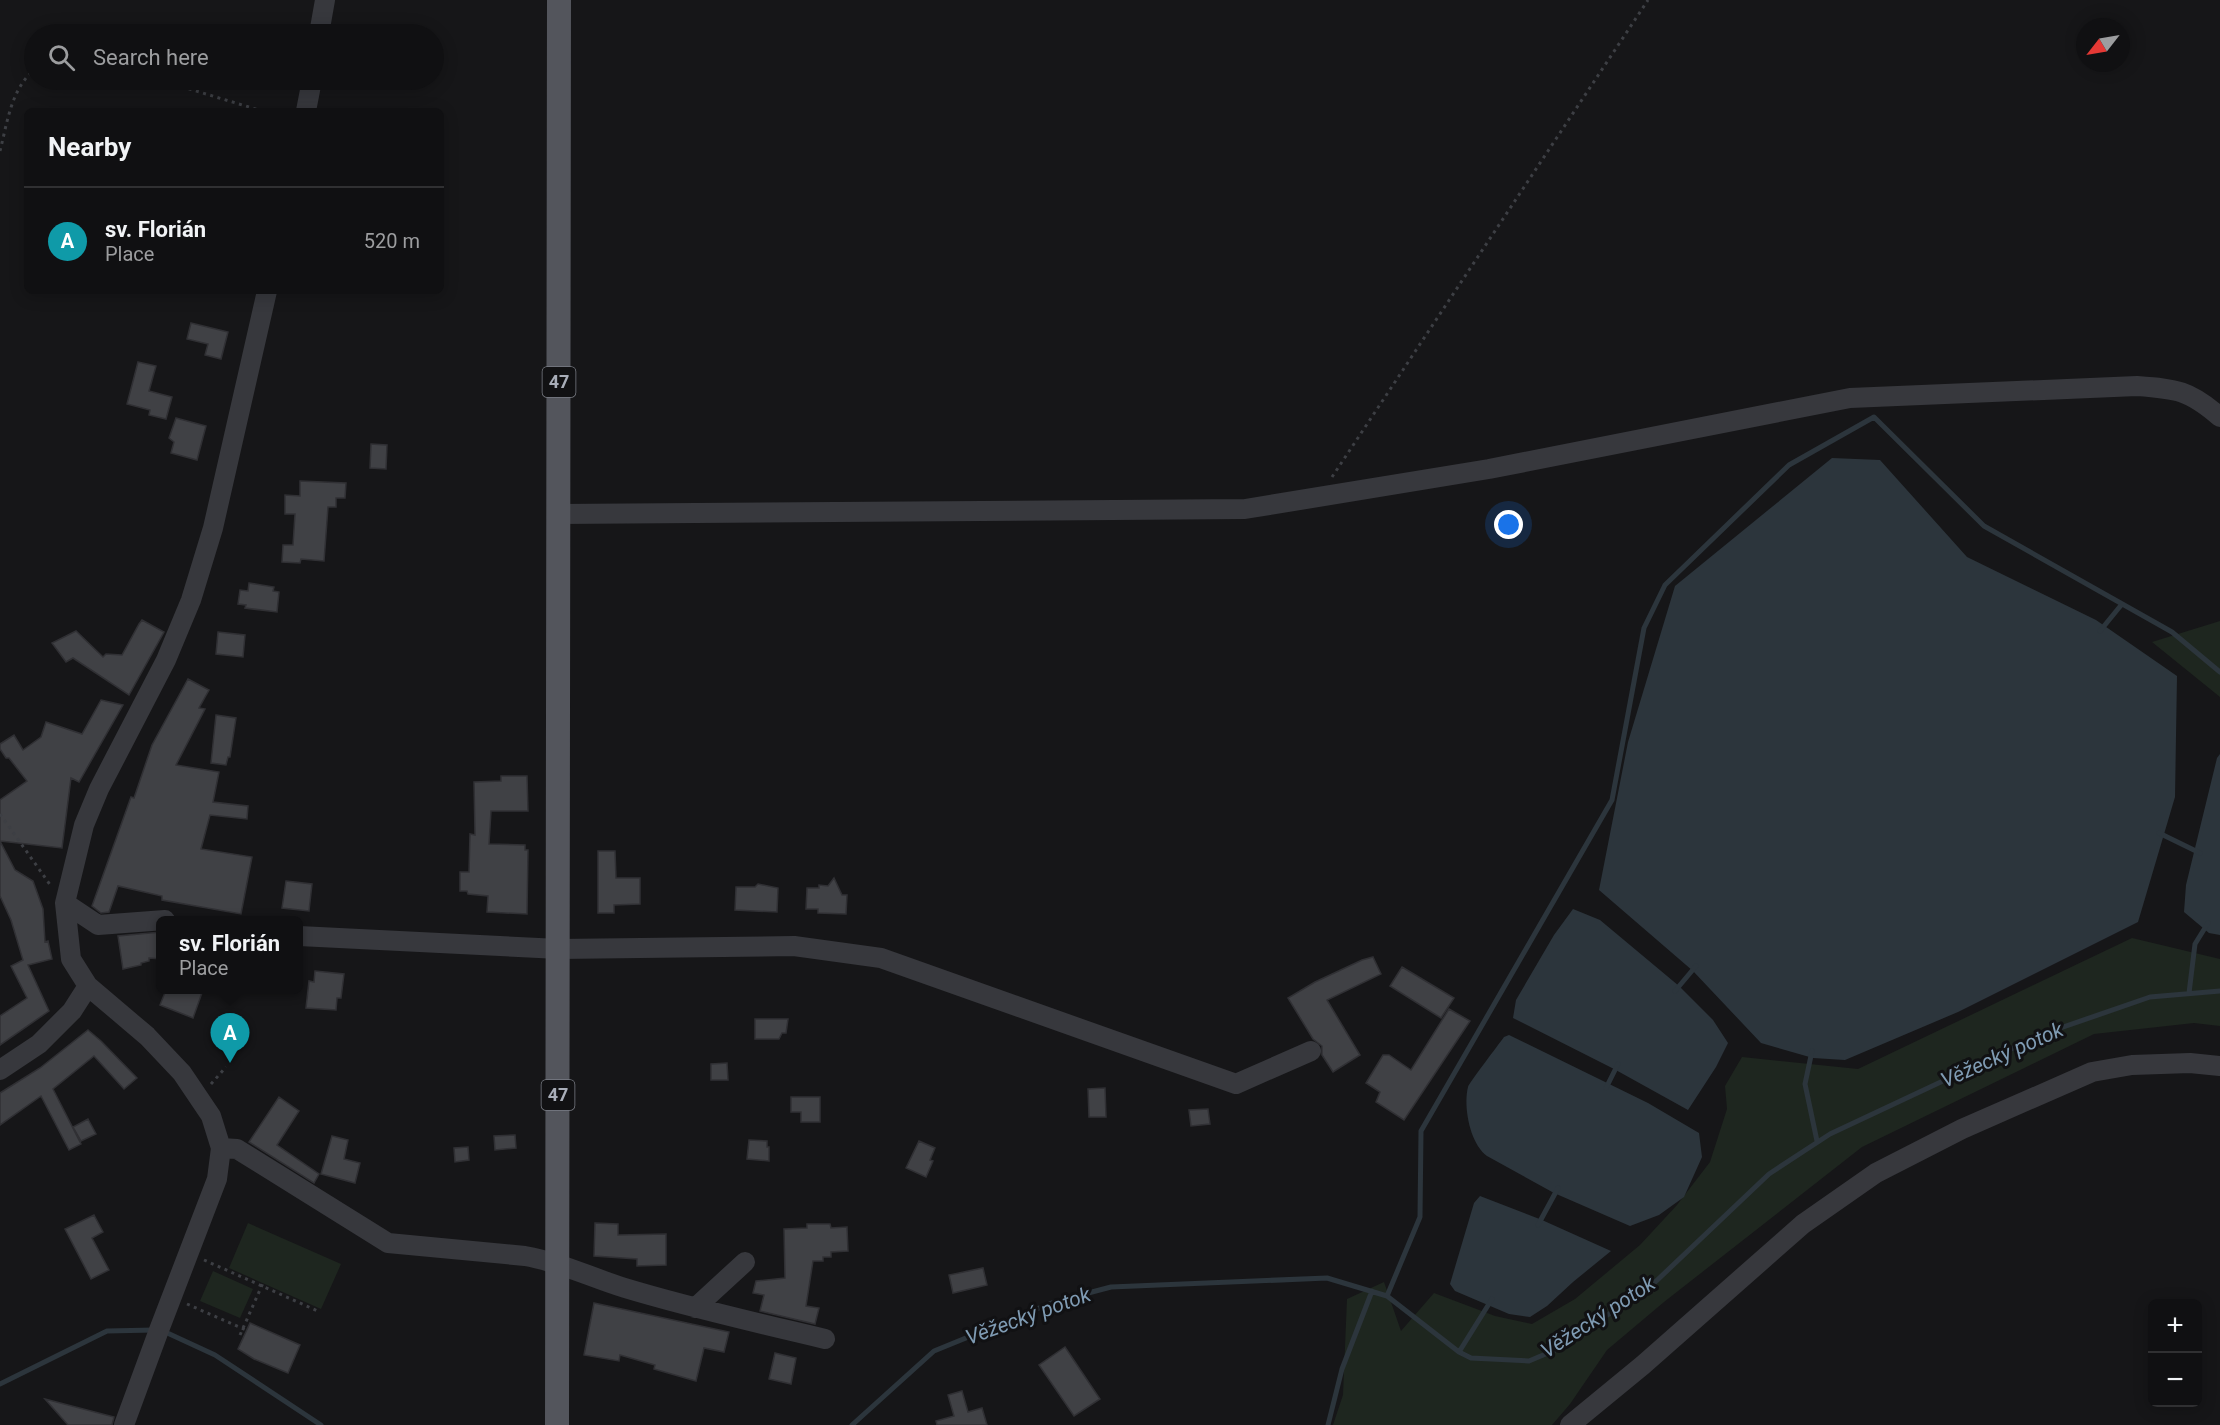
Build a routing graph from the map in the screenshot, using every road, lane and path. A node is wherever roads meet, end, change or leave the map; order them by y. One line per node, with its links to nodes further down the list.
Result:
1 (326, 0): 4 (street)
2 (559, 0): 14 (main road, 47)
3 (1648, 0): 13 (path)
4 (322, 24)
5 (24, 81): 10 (path)
6 (193, 90): 8 (path)
7 (310, 90): 9 (street)
8 (252, 108)
9 (307, 108)
10 (0, 151)
11 (266, 294): 16 (street)
12 (2220, 417): 13 (street)
13 (1318, 498): 14 (street)
14 (559, 514): 19 (main road, 47)
15 (0, 814): 16 (path)
16 (65, 903): 17 (street); 20 (street)
17 (156, 922)
18 (303, 936): 19 (street)
19 (559, 950): 21 (street); 27 (main road, 47)
20 (87, 986): 23 (street); 24 (street)
21 (1311, 1052)
22 (2220, 1066): 37 (street)
23 (0, 1070)
24 (221, 1148): 25 (street); 27 (street)
25 (188, 1254): 28 (path); 29 (street)
26 (745, 1262): 30 (street)
27 (558, 1264): 30 (street); 36 (main road, 47)
28 (262, 1285): 31 (path); 32 (path)
29 (171, 1297): 32 (path); 35 (street)
30 (696, 1308): 34 (street)
31 (320, 1312)
32 (245, 1330): 33 (path)
33 (240, 1335)
34 (825, 1339)
35 (124, 1425)
36 (557, 1425)
37 (1570, 1425)

